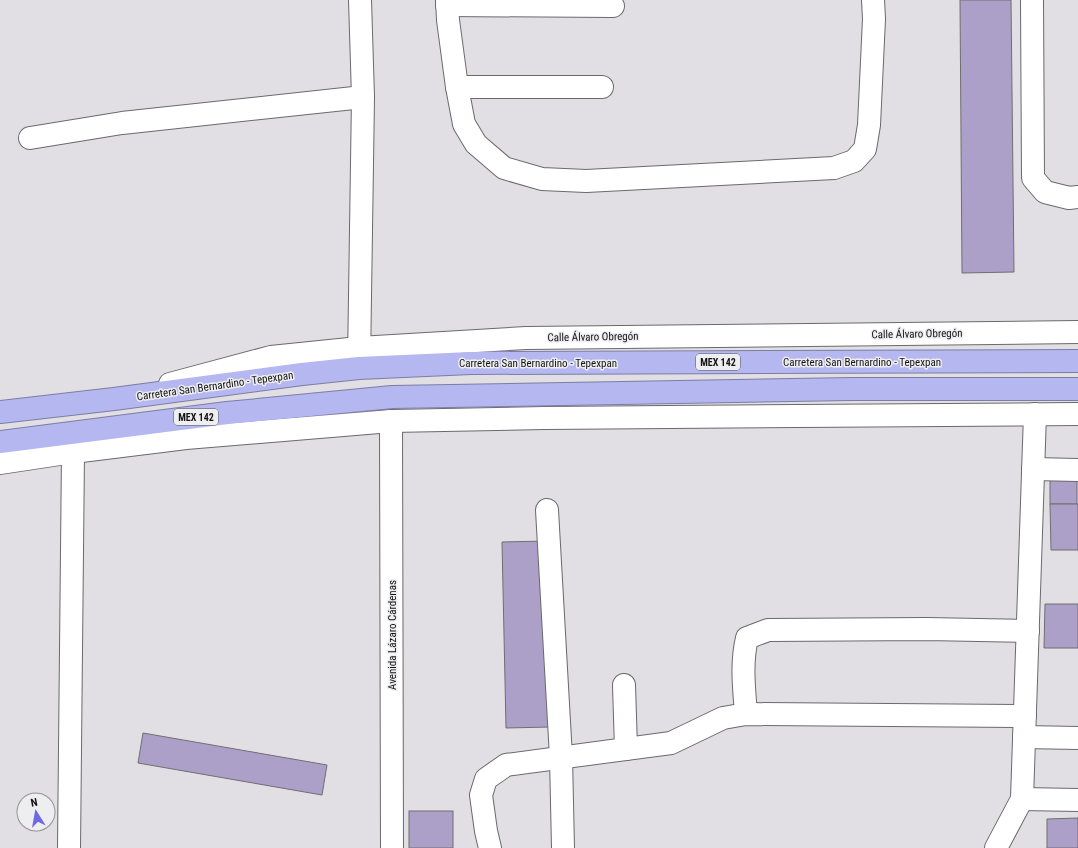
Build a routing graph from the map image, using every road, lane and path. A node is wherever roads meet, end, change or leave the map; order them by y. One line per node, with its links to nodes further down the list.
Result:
1 (360, 0): 8 (street)
2 (873, 0): 6 (street)
3 (1032, 0): 10 (street)
4 (447, 3): 5 (street); 6 (street)
5 (613, 6)
6 (457, 86): 7 (street)
7 (602, 87)
8 (363, 97): 9 (street); 12 (street)
9 (30, 138)
10 (1078, 197)
11 (1078, 332): 12 (street, Calle Álvaro Obregón)
12 (359, 358): 13 (highway, Carretera San Bernardino - Tepexpan / MEX 142); 15 (highway, Carretera San Bernardino - Tepexpan / MEX 142)
13 (1078, 361)
14 (1078, 390): 19 (highway, MEX 142)
15 (0, 412)
16 (1035, 414): 17 (street); 18 (street); 22 (street)
17 (1078, 414)
18 (391, 421): 20 (street); 35 (street, Avenida Lázaro Cárdenas)
19 (0, 442)
20 (73, 452): 21 (street); 34 (street)
21 (0, 463)
22 (1033, 469): 23 (street); 25 (street)
23 (1078, 470)
24 (547, 510): 31 (street)
25 (1028, 632): 27 (street); 28 (street)
26 (624, 685): 30 (street)
27 (746, 714): 28 (street); 30 (street)
28 (1025, 726): 29 (street); 32 (street)
29 (1078, 738)
30 (626, 749): 31 (street)
31 (561, 757): 36 (street); 37 (street)
32 (1022, 799): 33 (street); 38 (street)
33 (1078, 800)
34 (69, 848)
35 (392, 848)
36 (490, 848)
37 (563, 848)
38 (996, 848)

